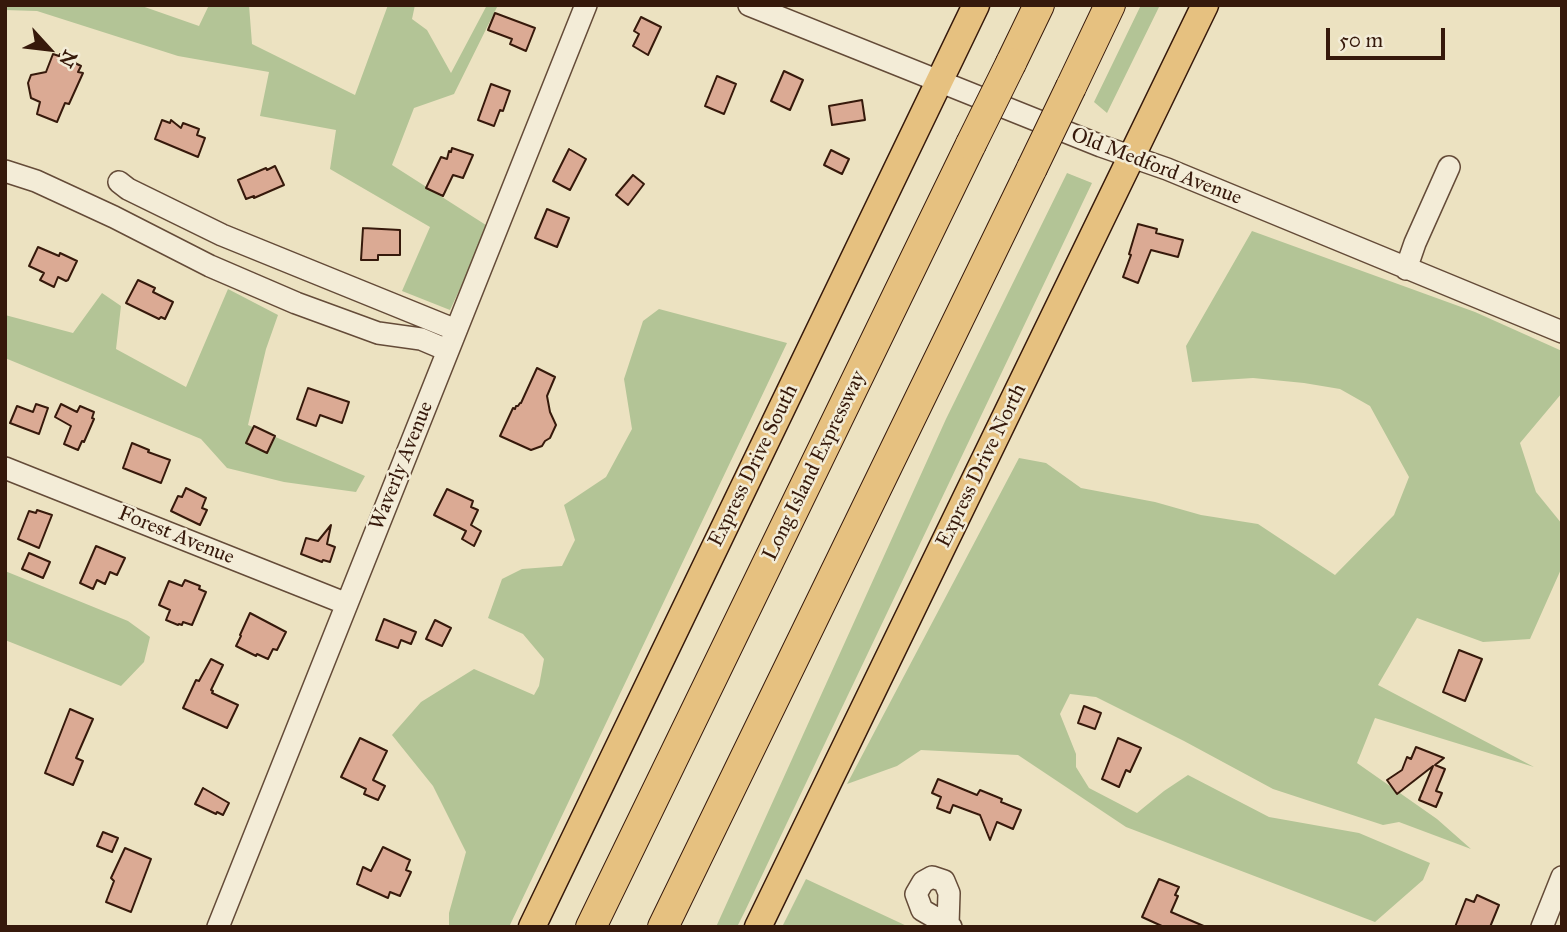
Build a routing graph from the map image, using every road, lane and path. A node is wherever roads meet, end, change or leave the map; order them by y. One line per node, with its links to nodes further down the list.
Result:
1 (586, 5): 13 (street, Waverly Avenue)
2 (749, 5): 7 (street, Old Medford Avenue)
3 (976, 5): 7 (main road, Express Drive South)
4 (1039, 5): 21 (highway, Long Island Expressway, bridge)
5 (1110, 5): 22 (highway, bridge)
6 (1205, 5): 8 (main road, Express Drive North)
7 (940, 81): 8 (street, Old Medford Avenue); 20 (main road, Express Drive South)
8 (1131, 157): 12 (street, Old Medford Avenue); 23 (main road, Express Drive North)
9 (1449, 167): 12 (street)
10 (5, 171): 15 (street)
11 (119, 182): 13 (street)
12 (1406, 269): 14 (street, Old Medford Avenue)
13 (456, 330): 15 (street, Waverly Avenue)
14 (1562, 332)
15 (447, 350): 17 (street, Waverly Avenue)
16 (5, 468): 17 (street, Forest Avenue)
17 (347, 604): 19 (street, Waverly Avenue)
18 (1562, 877): 24 (street)
19 (218, 927)
20 (532, 927)
21 (591, 927)
22 (663, 927)
23 (758, 927)
24 (1542, 927)

